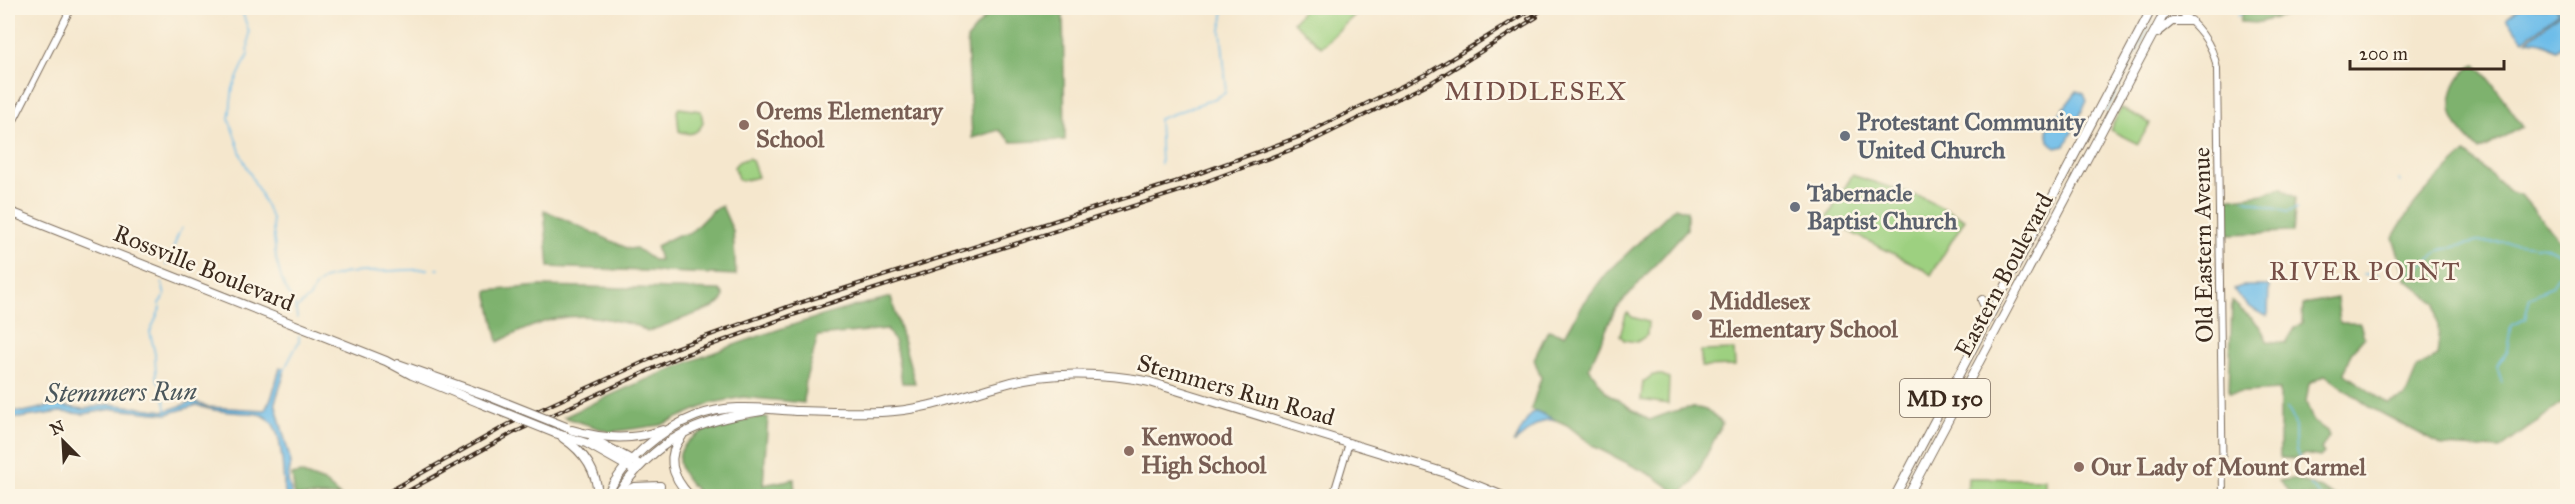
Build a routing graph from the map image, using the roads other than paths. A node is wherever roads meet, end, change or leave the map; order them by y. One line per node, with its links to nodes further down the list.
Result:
1 (71, 8): 8 (street)
2 (2152, 8): 7 (main road, Eastern Boulevard / MD 150)
3 (2167, 8): 6 (main road, Eastern Boulevard / MD 150)
4 (2175, 8): 5 (street, Old Eastern Avenue)
5 (2191, 21): 6 (main road); 28 (street, Old Eastern Avenue)
6 (2152, 37): 9 (main road, Eastern Boulevard / MD 150)
7 (2103, 100): 9 (main road); 11 (main road, Eastern Boulevard / MD 150)
8 (8, 132)
9 (2091, 153): 27 (main road, Eastern Boulevard / MD 150)
10 (8, 211): 13 (main road, Rossville Boulevard)
11 (1997, 300): 12 (main road, Eastern Boulevard / MD 150); 12 (main road)
12 (1989, 315): 26 (main road, Eastern Boulevard / MD 150)
13 (386, 361): 15 (main road, Rossville Boulevard, bridge); 16 (main road, Rossville Boulevard, bridge)
14 (683, 427): 15 (main road); 17 (main road, Stemmers Run Road); 18 (main road, Stemmers Run Road); 23 (main road)
15 (569, 429): 18 (main road, Rossville Boulevard)
16 (557, 434): 18 (main road, Rossville Boulevard); 20 (main road)
17 (1349, 443): 24 (street); 25 (main road, Stemmers Run Road)
18 (634, 465): 21 (main road); 22 (main road)
19 (660, 486): 22 (main road)
20 (598, 496)
21 (606, 496)
22 (617, 496)
23 (690, 496)
24 (1333, 496)
25 (1503, 496)
26 (1895, 496)
27 (1908, 496)
28 (2223, 496)

